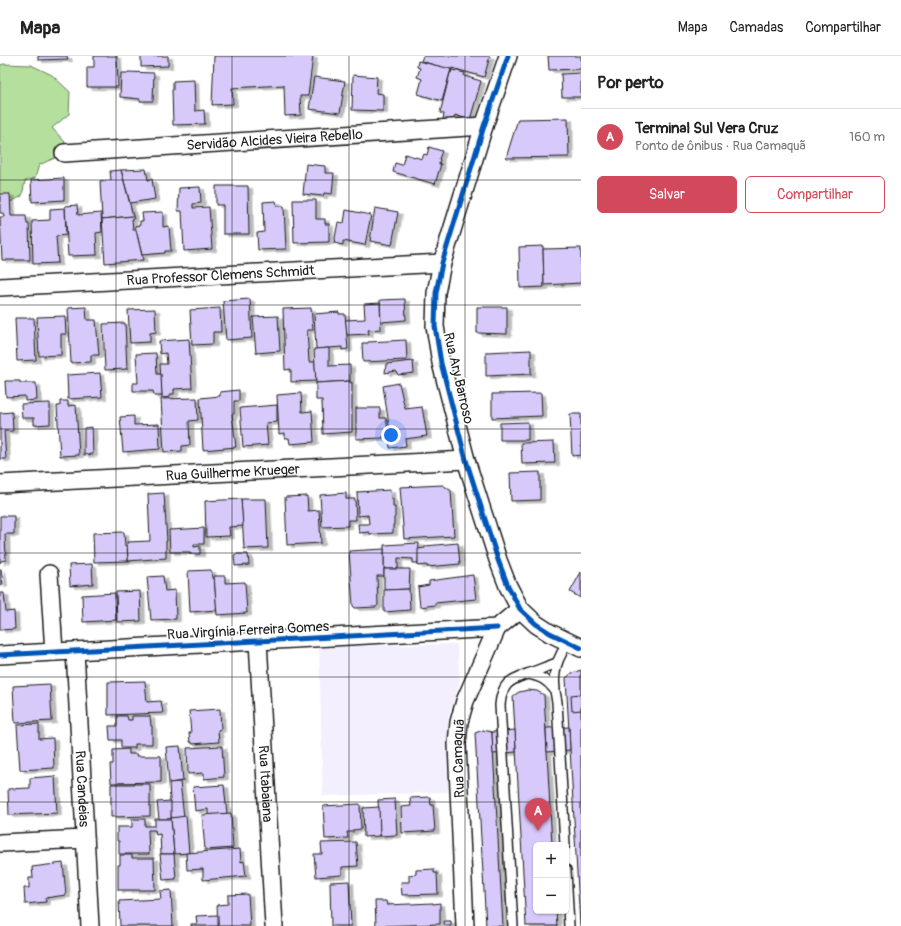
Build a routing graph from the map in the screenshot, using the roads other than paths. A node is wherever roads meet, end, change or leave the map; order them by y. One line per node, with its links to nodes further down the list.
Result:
1 (508, 56): 2 (street, Rua Ary Barroso)
2 (484, 126): 3 (street, Servidão Alcides Vieira Rebello); 4 (street, Rua Ary Barroso)
3 (64, 153)
4 (442, 263): 5 (street, Rua Professor Clemens Schmidt); 6 (street, Rua Ary Barroso)
5 (0, 287)
6 (466, 460): 7 (street, Rua Guilherme Krueger); 9 (street, Rua Ary Barroso)
7 (0, 484)
8 (49, 574): 14 (street)
9 (520, 609): 10 (street, Rua Camaquã); 12 (street, Rua Ary Barroso)
10 (497, 628): 11 (street, Rua Virgínia Ferreira Gomes); 25 (street, Rua Camaquã)
11 (258, 641): 13 (street, Rua Virgínia Ferreira Gomes); 24 (street, Rua Itabaiana)
12 (574, 645): 16 (lane)
13 (75, 651): 14 (street, Rua Virgínia Ferreira Gomes); 19 (street, Rua Candeias)
14 (54, 652): 15 (street, Rua Virgínia Ferreira Gomes)
15 (0, 655)
16 (557, 662): 17 (lane); 18 (lane)
17 (526, 674): 18 (lane); 26 (lane)
18 (554, 689): 20 (lane)
19 (85, 839): 21 (street); 23 (street, Rua Candeias)
20 (564, 842)
21 (0, 843)
22 (566, 878): 27 (lane)
23 (90, 926)
24 (274, 926)
25 (465, 926)
26 (513, 926)
27 (569, 926)

